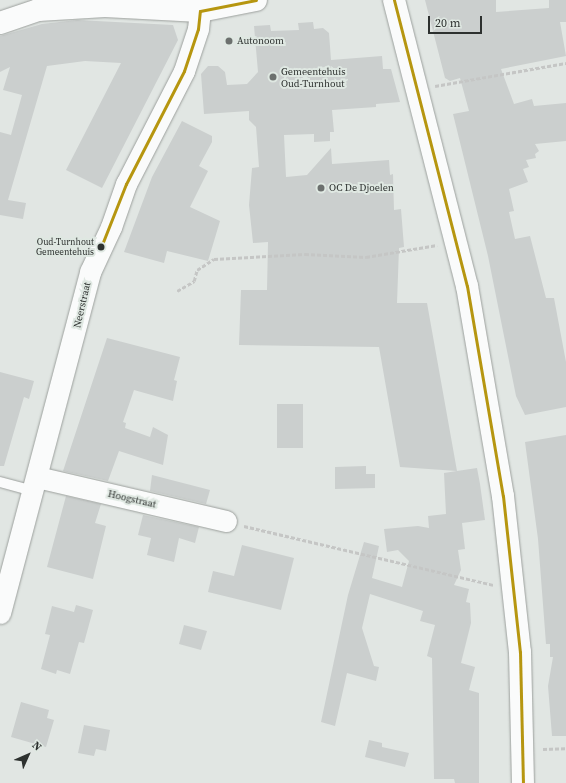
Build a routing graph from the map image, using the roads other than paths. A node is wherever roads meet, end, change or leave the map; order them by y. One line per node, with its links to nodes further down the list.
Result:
1 (256, 0): 3 (main road)
2 (394, 0): 10 (main road)
3 (232, 2): 4 (main road)
4 (200, 11): 5 (main road); 7 (street, Neerstraat)
5 (0, 23)
6 (0, 482): 7 (lane, Hoogstraat)
7 (35, 484): 8 (street, Hoogstraat); 9 (street, Neerstraat)
8 (226, 521)
9 (0, 613)
10 (523, 783)

